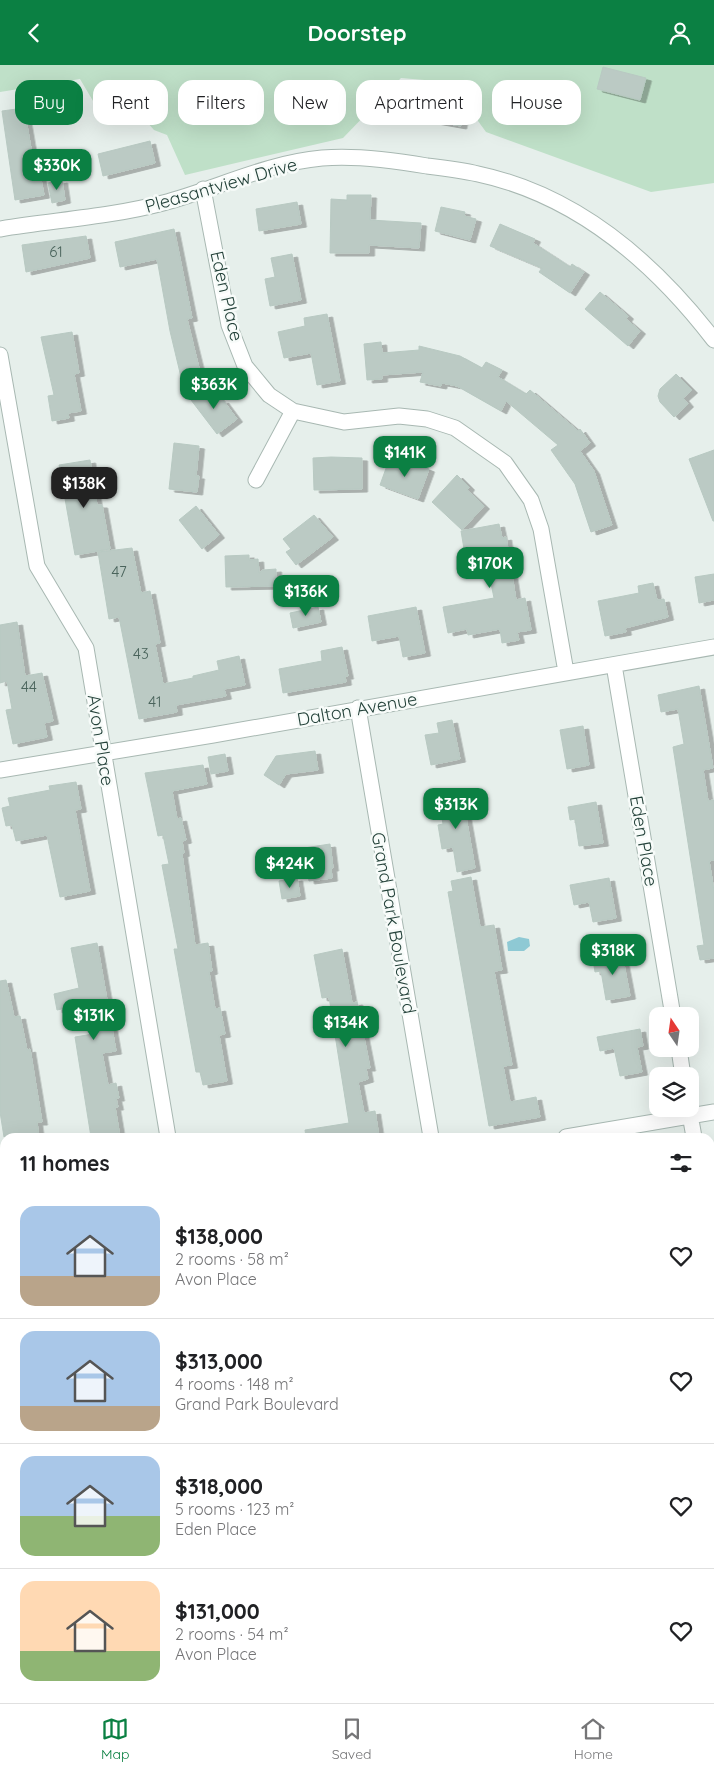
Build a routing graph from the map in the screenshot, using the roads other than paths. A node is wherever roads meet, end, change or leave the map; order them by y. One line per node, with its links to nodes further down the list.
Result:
1 (203, 189): 2 (street, Pleasantview Drive); 3 (street, Pleasantview Drive); 5 (street, Eden Place)
2 (0, 229)
3 (714, 340)
4 (0, 355): 11 (street, Avon Place)
5 (293, 411): 6 (street); 9 (street, Eden Place)
6 (256, 480)
7 (714, 647): 8 (street, Dalton Avenue)
8 (614, 665): 9 (street, Dalton Avenue); 13 (street, Eden Place)
9 (566, 673): 10 (street, Dalton Avenue)
10 (358, 709): 11 (street, Dalton Avenue); 19 (street, Grand Park Boulevard)
11 (103, 754): 12 (street, Dalton Avenue); 18 (street, Avon Place)
12 (0, 770)
13 (671, 1007)
14 (699, 1112): 15 (street)
15 (714, 1112)
16 (665, 1117): 20 (street)
17 (691, 1117): 21 (street)
18 (167, 1133)
19 (430, 1133)
20 (586, 1133)
21 (693, 1133)

